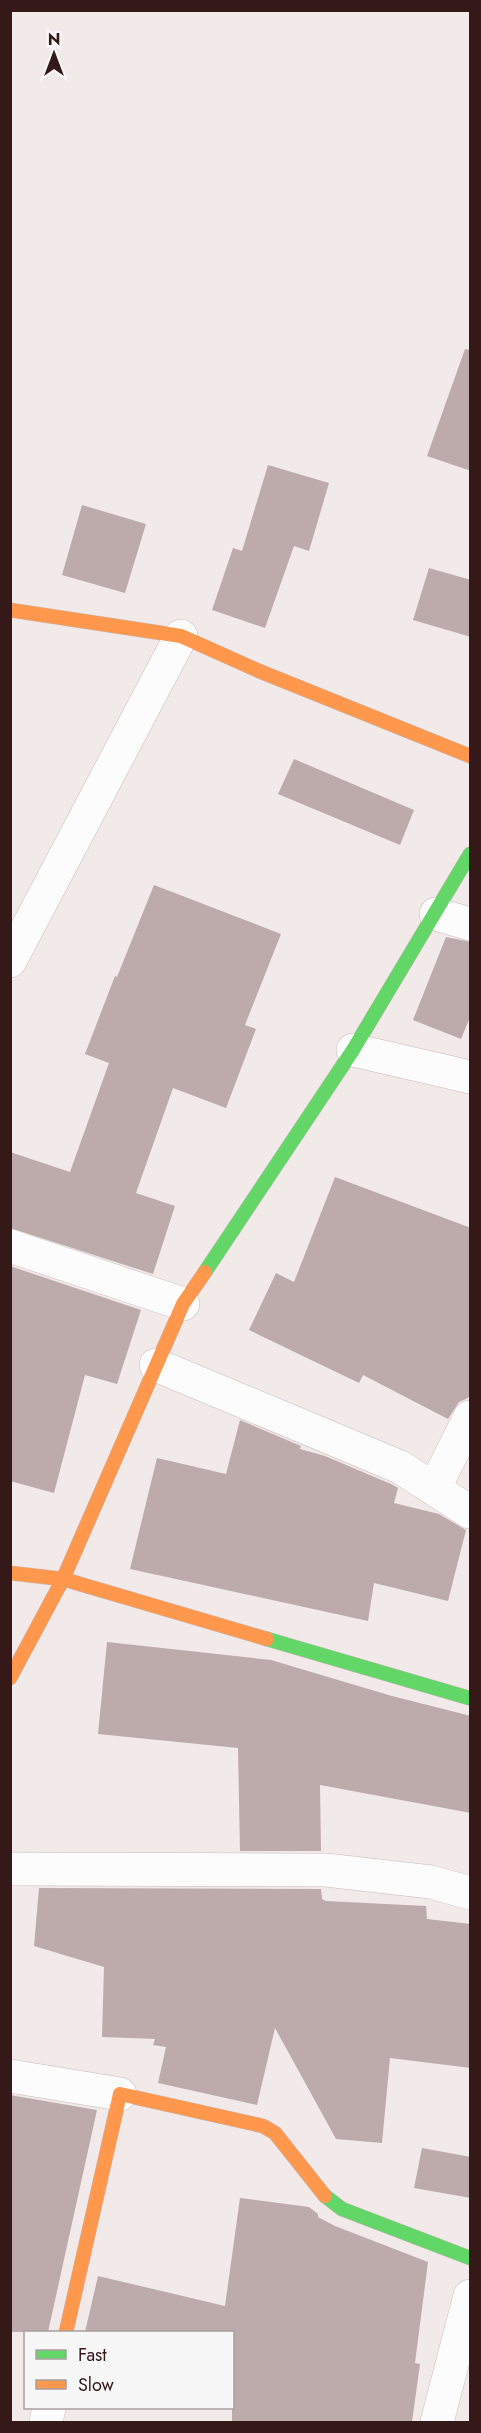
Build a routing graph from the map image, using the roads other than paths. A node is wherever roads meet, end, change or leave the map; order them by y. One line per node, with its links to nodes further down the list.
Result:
1 (10, 610): 2 (street)
2 (181, 636): 3 (street); 7 (street)
3 (471, 756)
4 (471, 854): 5 (street)
5 (435, 914): 6 (street); 8 (street)
6 (471, 924)
7 (10, 961)
8 (353, 1050): 9 (street); 11 (street)
9 (471, 1077)
10 (10, 1246): 11 (street)
11 (183, 1304): 12 (street)
12 (156, 1365): 14 (street); 17 (street)
13 (471, 1417): 14 (street)
14 (434, 1489): 15 (street)
15 (471, 1512)
16 (10, 1573): 17 (street)
17 (63, 1579): 18 (street); 19 (street)
18 (10, 1678)
19 (469, 1698)
20 (10, 1869): 21 (street)
21 (471, 1893)
22 (10, 2076): 23 (street)
23 (120, 2094): 24 (street); 26 (street)
24 (471, 2258)
25 (471, 2296): 27 (street)
26 (66, 2331)
27 (436, 2422)

